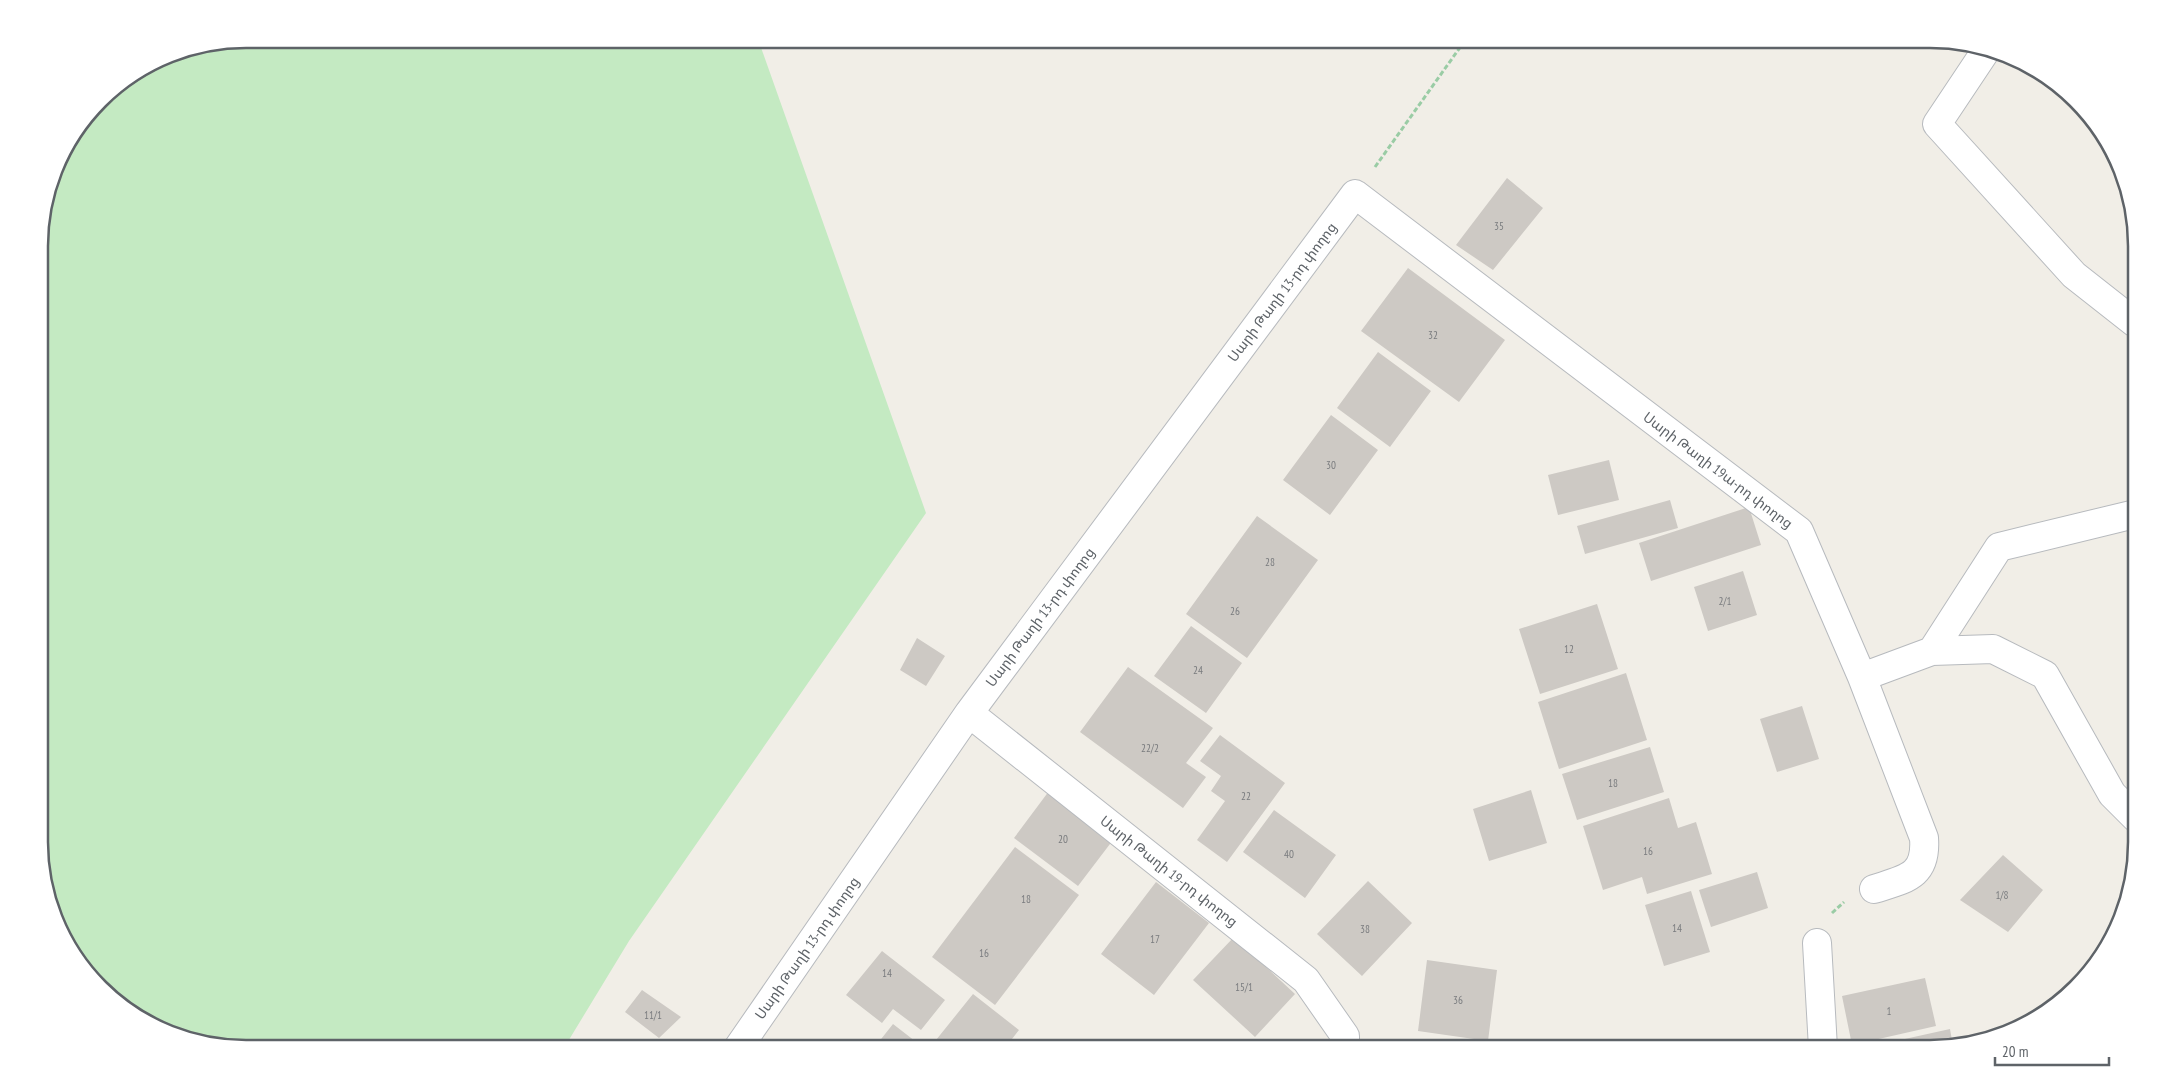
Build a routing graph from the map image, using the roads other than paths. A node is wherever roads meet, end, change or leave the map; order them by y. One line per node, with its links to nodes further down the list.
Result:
1 (1983, 55): 3 (street)
2 (1355, 194): 6 (street, Սարի Թաղի 19ա-րդ փողոց); 7 (street, Սարի Թաղի 13-րդ փողոց)
3 (2128, 317)
4 (2128, 516): 5 (street)
5 (1932, 651): 6 (street); 8 (street)
6 (1862, 677): 9 (street, Սարի Թաղի 19ա-րդ փողոց)
7 (968, 713): 11 (street, Սարի Թաղի 13-րդ փողոց); 12 (street, Սարի Թաղի 19-րդ փողոց)
8 (2128, 810)
9 (1874, 889)
10 (1817, 943): 13 (street)
11 (743, 1040)
12 (1345, 1040)
13 (1823, 1040)

